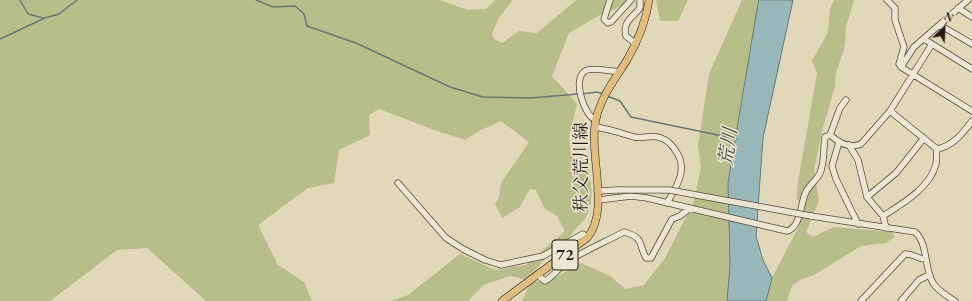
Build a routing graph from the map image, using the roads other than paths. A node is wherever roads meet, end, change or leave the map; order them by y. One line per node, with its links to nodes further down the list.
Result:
1 (610, 0): 2 (street)
2 (631, 0)
3 (640, 0): 11 (street)
4 (649, 0): 11 (main road, 秩父荒川線 / 72)
5 (887, 0): 14 (street)
6 (968, 0): 7 (street)
7 (958, 8): 8 (street); 9 (street)
8 (972, 17)
9 (940, 25): 10 (street); 13 (street)
10 (924, 39): 12 (street); 14 (street)
11 (636, 44): 16 (main road, 秩父荒川線 / 72)
12 (932, 44): 15 (street); 17 (street)
13 (972, 44)
14 (901, 67): 17 (street)
15 (972, 68)
16 (619, 72): 22 (main road, 秩父荒川線 / 72); 22 (street)
17 (914, 75): 19 (street); 20 (street)
18 (846, 100): 23 (street)
19 (972, 110)
20 (890, 111): 24 (street); 26 (street)
21 (972, 121): 27 (street)
22 (596, 124): 29 (main road, 秩父荒川線 / 72); 32 (street)
23 (830, 135): 25 (street); 33 (street)
24 (924, 138): 27 (street); 30 (street)
25 (839, 142): 26 (street); 35 (street)
26 (849, 145): 30 (street)
27 (937, 149): 34 (street)
28 (398, 183): 37 (street)
29 (597, 191): 31 (main road, 秩父荒川線 / 72); 35 (street, bridge)
30 (867, 197): 34 (street)
31 (598, 200): 32 (street); 37 (main road, 秩父荒川線 / 72)
32 (668, 203): 33 (street)
33 (690, 208): 39 (street)
34 (883, 216): 36 (street)
35 (858, 224): 36 (street)
36 (886, 228): 38 (street)
37 (587, 238): 39 (main road, 秩父荒川線 / 72)
38 (925, 259): 40 (street); 42 (street)
39 (537, 275): 41 (main road, 秩父荒川線 / 72)
40 (929, 275): 43 (street); 44 (street)
41 (502, 301)
42 (861, 301)
43 (901, 301)
44 (955, 301)

